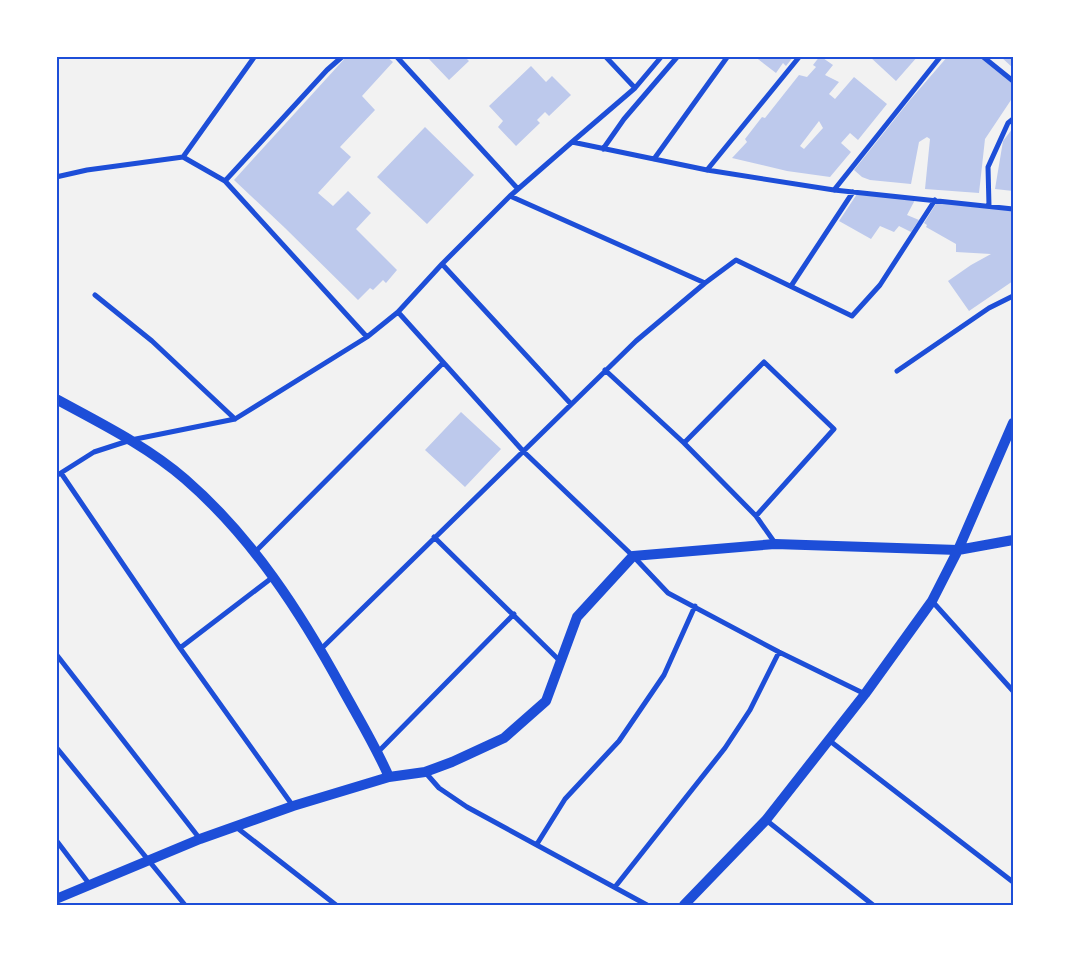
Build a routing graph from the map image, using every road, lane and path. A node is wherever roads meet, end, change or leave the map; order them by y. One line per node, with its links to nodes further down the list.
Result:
1 (255, 56): 16 (street)
2 (343, 56): 20 (street)
3 (396, 56): 21 (street)
4 (605, 56): 12 (street)
5 (662, 56): 12 (street)
6 (678, 56): 15 (street)
7 (728, 56): 17 (street)
8 (800, 56): 18 (street)
9 (942, 56): 22 (street)
10 (982, 56): 11 (street)
11 (1013, 81)
12 (635, 88): 14 (street)
13 (1013, 119): 26 (street)
14 (572, 142): 15 (street); 21 (street)
15 (603, 149): 17 (street)
16 (183, 157): 19 (street); 20 (street)
17 (654, 159): 18 (street)
18 (707, 170): 22 (street)
19 (56, 177)
20 (225, 180): 34 (street)
21 (518, 189): 24 (street)
22 (834, 190): 23 (street)
23 (853, 192): 25 (street); 30 (street)
24 (510, 196): 28 (street); 29 (street)
25 (935, 200): 26 (street); 30 (street)
26 (989, 206): 27 (street)
27 (1013, 209)
28 (442, 264): 33 (street); 39 (street)
29 (705, 283): 30 (street); 36 (street)
30 (791, 286)
31 (95, 295): 40 (street)
32 (1013, 296): 37 (street)
33 (398, 312): 34 (street); 35 (street)
34 (366, 337): 40 (street)
35 (444, 363): 45 (street); 52 (street)
36 (605, 370): 39 (street); 44 (street)
37 (897, 371)
38 (56, 399): 43 (main road)
39 (571, 404): 45 (street)
40 (235, 419): 43 (street)
41 (1013, 423): 42 (main road)
42 (1010, 439): 51 (main road)
43 (131, 440): 46 (street); 52 (main road)
44 (684, 443): 47 (street); 47 (street)
45 (523, 451): 48 (street); 53 (street)
46 (58, 474): 58 (street)
47 (756, 516): 50 (street)
48 (434, 537): 57 (street); 59 (street)
49 (1013, 540): 51 (main road)
50 (775, 544): 51 (main road); 53 (main road)
51 (958, 550): 55 (main road)
52 (254, 553): 54 (main road)
53 (633, 556): 56 (street); 62 (main road)
54 (273, 578): 58 (street); 59 (main road)
55 (932, 601): 63 (street); 64 (main road)
56 (695, 606): 60 (street); 75 (street)
57 (514, 614): 62 (street); 67 (street)
58 (180, 648): 70 (street)
59 (321, 649): 67 (main road)
60 (779, 652): 64 (street); 79 (street)
61 (56, 654): 73 (street)
62 (561, 662): 68 (main road)
63 (1013, 691)
64 (866, 694): 65 (main road)
65 (830, 740): 71 (main road); 77 (street)
66 (56, 747): 76 (street)
67 (378, 752): 69 (main road)
68 (425, 772): 69 (main road); 75 (street)
69 (389, 777): 70 (main road)
70 (292, 806): 72 (main road)
71 (766, 820): 81 (main road); 86 (street)
72 (236, 827): 73 (main road); 84 (street)
73 (200, 839): 76 (main road)
74 (56, 840): 78 (street)
75 (537, 844): 79 (street)
76 (148, 861): 78 (main road); 83 (street)
77 (1013, 882)
78 (90, 885): 80 (main road)
79 (615, 887): 85 (street)
80 (56, 900): 82 (street)
81 (688, 904)
82 (59, 905)
83 (185, 905)
84 (336, 905)
85 (647, 905)
86 (873, 905)

